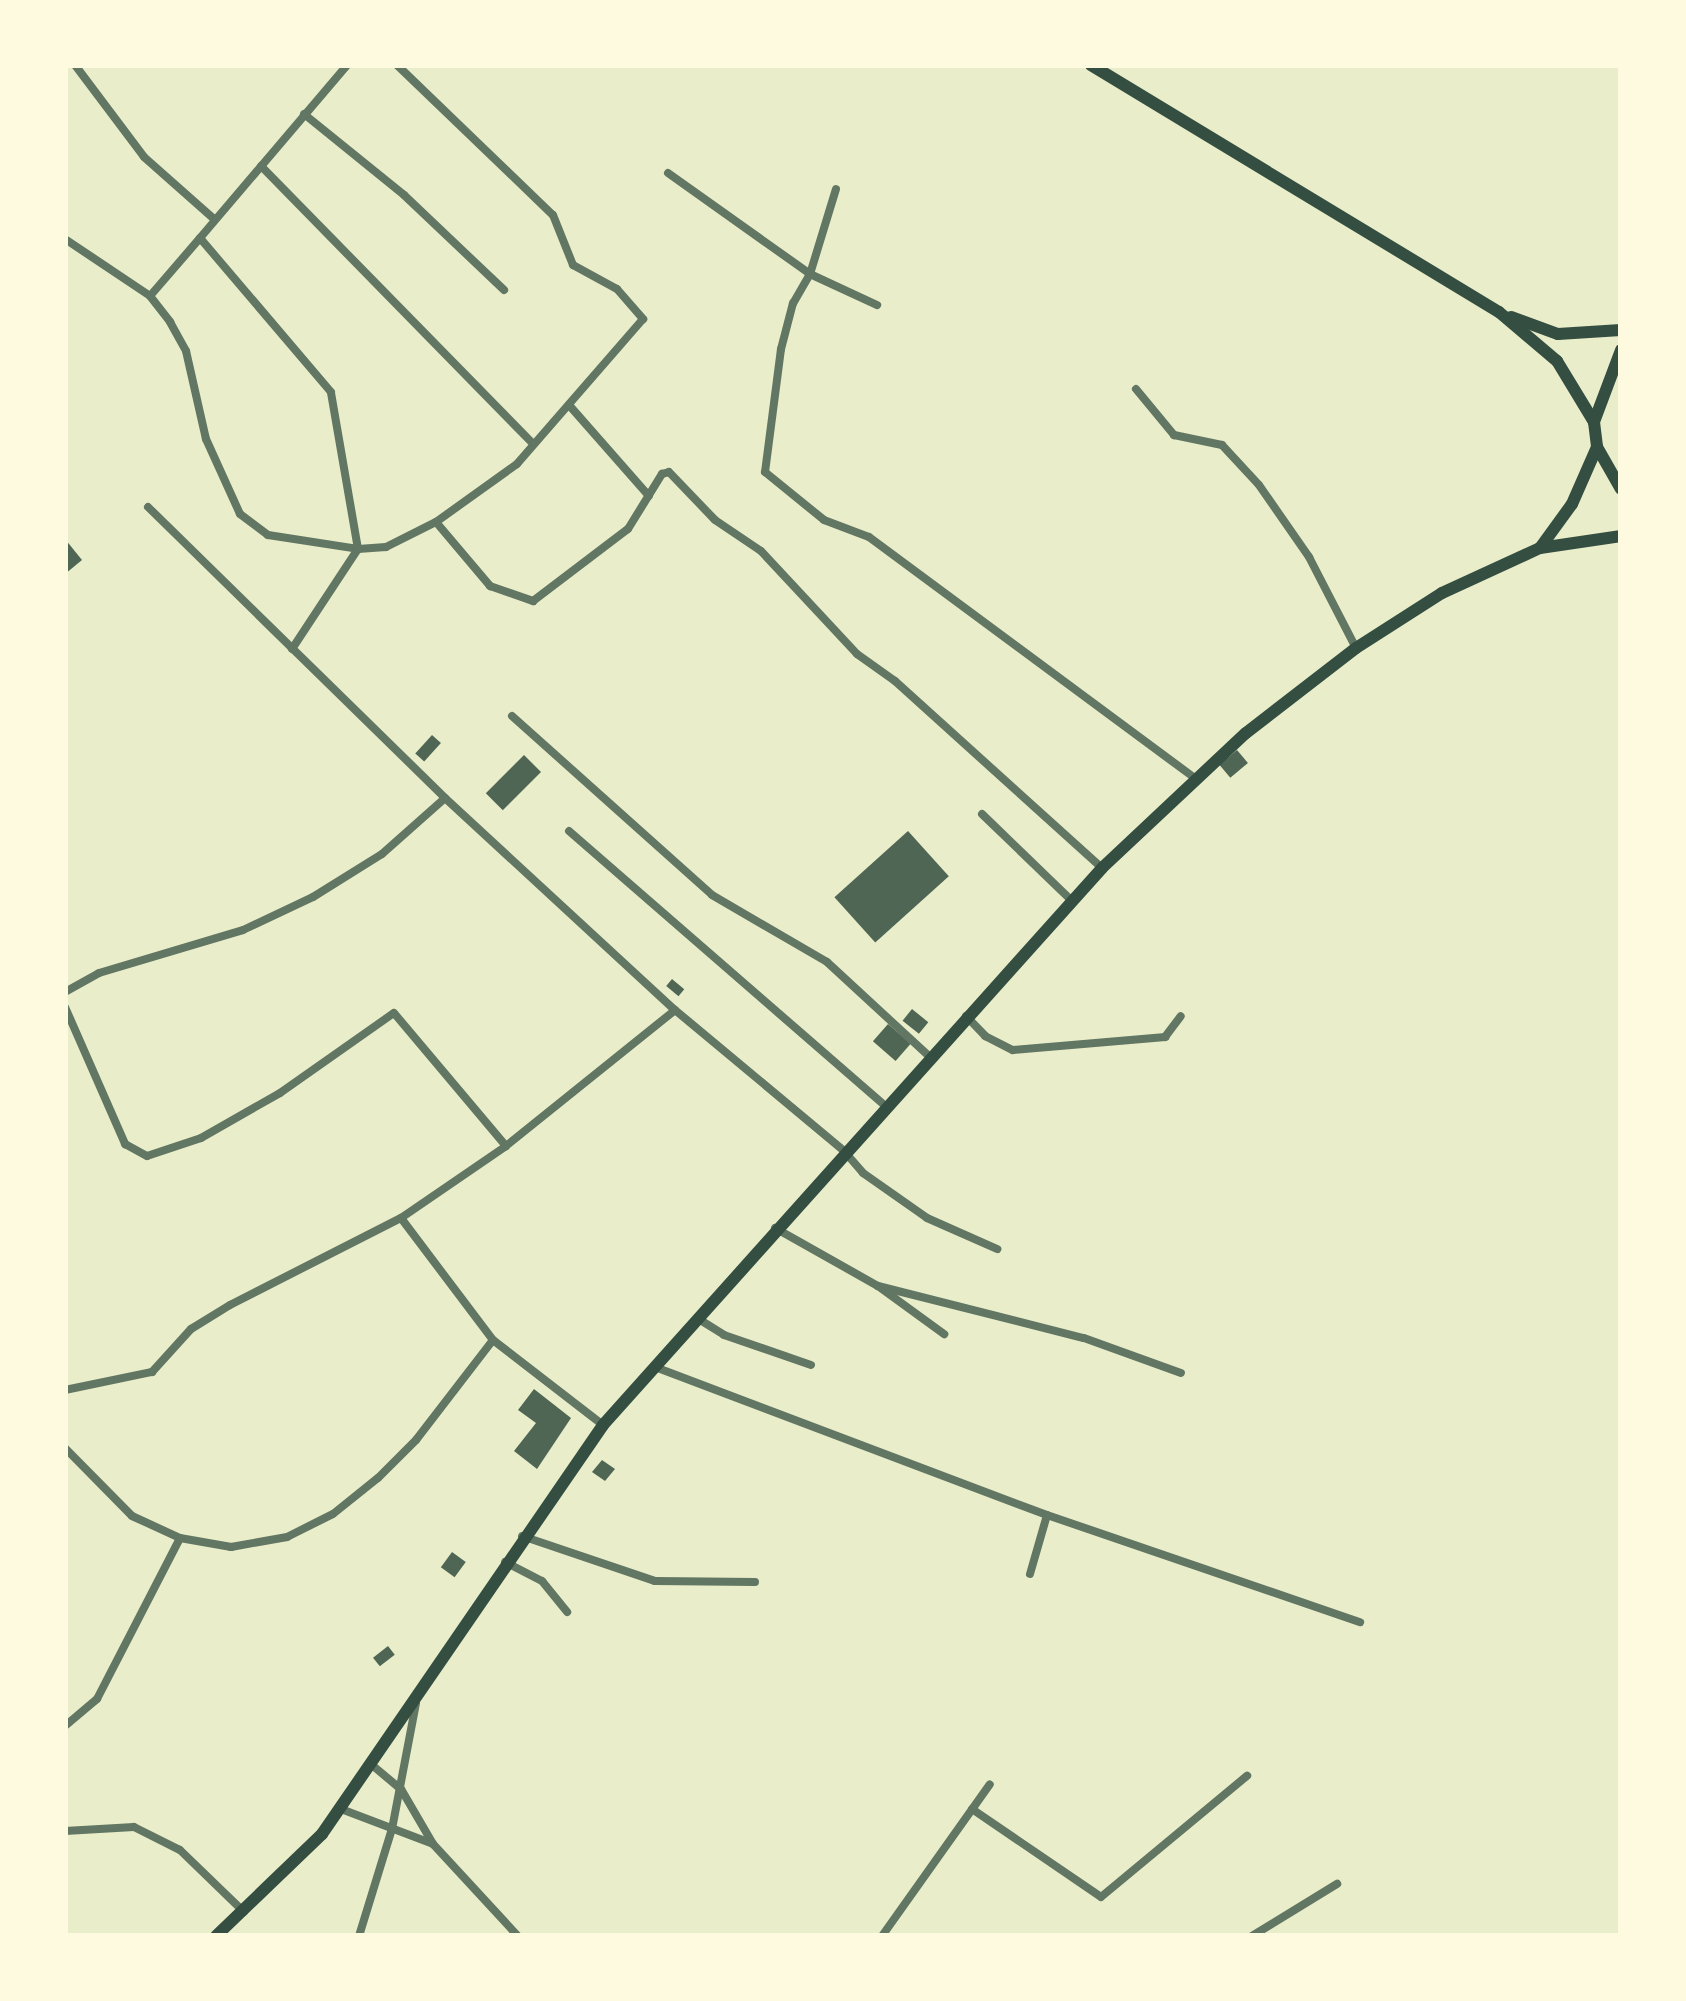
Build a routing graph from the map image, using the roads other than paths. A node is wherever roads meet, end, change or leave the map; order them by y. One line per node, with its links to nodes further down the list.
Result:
1 (75, 65): 9 (street)
2 (347, 65): 5 (street)
3 (397, 65): 20 (street)
4 (1091, 65): 16 (main road)
5 (304, 114): 6 (street); 13 (street)
6 (261, 166): 9 (street); 22 (street)
7 (668, 173): 12 (street)
8 (836, 189): 12 (street)
9 (213, 218): 10 (street)
10 (200, 238): 14 (street); 30 (street)
11 (65, 239): 14 (street)
12 (810, 274): 15 (street); 34 (street)
13 (504, 290)
14 (150, 296): 30 (street)
15 (877, 305)
16 (1499, 312): 17 (main road); 21 (main road)
17 (1621, 330)
18 (1621, 350): 21 (main road)
19 (1136, 389): 31 (street)
20 (568, 405): 22 (street); 25 (street)
21 (1594, 422): 23 (main road)
22 (531, 442): 27 (street)
23 (1597, 447): 24 (main road); 29 (main road)
24 (1621, 489)
25 (648, 496): 27 (street); 38 (street)
26 (148, 507): 32 (street)
27 (436, 522): 30 (street)
28 (1621, 536): 29 (main road)
29 (1540, 548): 31 (main road)
30 (358, 550): 32 (street)
31 (1356, 648): 34 (main road)
32 (292, 649): 35 (street)
33 (512, 716): 45 (street)
34 (1195, 778): 38 (main road)
35 (444, 798): 40 (street); 42 (street)
36 (982, 814): 39 (street)
37 (569, 832): 46 (street)
38 (1102, 868): 39 (main road)
39 (1072, 901): 43 (main road)
40 (65, 992)
41 (65, 1007): 47 (street)
42 (675, 1010): 47 (street); 48 (street)
43 (966, 1016): 44 (street); 45 (main road)
44 (1180, 1016)
45 (929, 1056): 46 (main road)
46 (884, 1104): 48 (main road)
47 (506, 1146): 49 (street)
48 (844, 1150): 50 (main road); 51 (street)
49 (401, 1218): 55 (street); 59 (street)
50 (775, 1228): 52 (street); 53 (main road)
51 (997, 1249)
52 (878, 1286): 54 (street); 58 (street)
53 (697, 1318): 56 (street); 57 (main road)
54 (944, 1334)
55 (493, 1340): 60 (street); 64 (street)
56 (811, 1365)
57 (654, 1366): 60 (main road); 62 (street)
58 (1182, 1373)
59 (65, 1390)
60 (603, 1425): 63 (main road)
61 (65, 1448): 64 (street)
62 (1046, 1515): 66 (street); 69 (street)
63 (522, 1536): 65 (main road); 67 (street)
64 (180, 1538): 71 (street)
65 (505, 1562): 68 (street); 70 (main road)
66 (1030, 1574)
67 (755, 1582)
68 (567, 1612)
69 (1360, 1622)
70 (418, 1695): 72 (main road); 75 (street)
71 (65, 1726)
72 (372, 1765): 75 (street); 76 (main road)
73 (1247, 1776): 77 (street)
74 (990, 1784): 77 (street)
75 (401, 1789): 78 (street); 80 (street)
76 (341, 1809): 78 (street); 82 (main road)
77 (972, 1810): 86 (street)
78 (392, 1829): 80 (street); 84 (street)
79 (65, 1831): 82 (street)
80 (434, 1844): 85 (street)
81 (1337, 1884): 87 (street)
82 (244, 1912): 83 (main road)
83 (216, 1936)
84 (359, 1936)
85 (518, 1936)
86 (882, 1936)
87 (1252, 1936)

